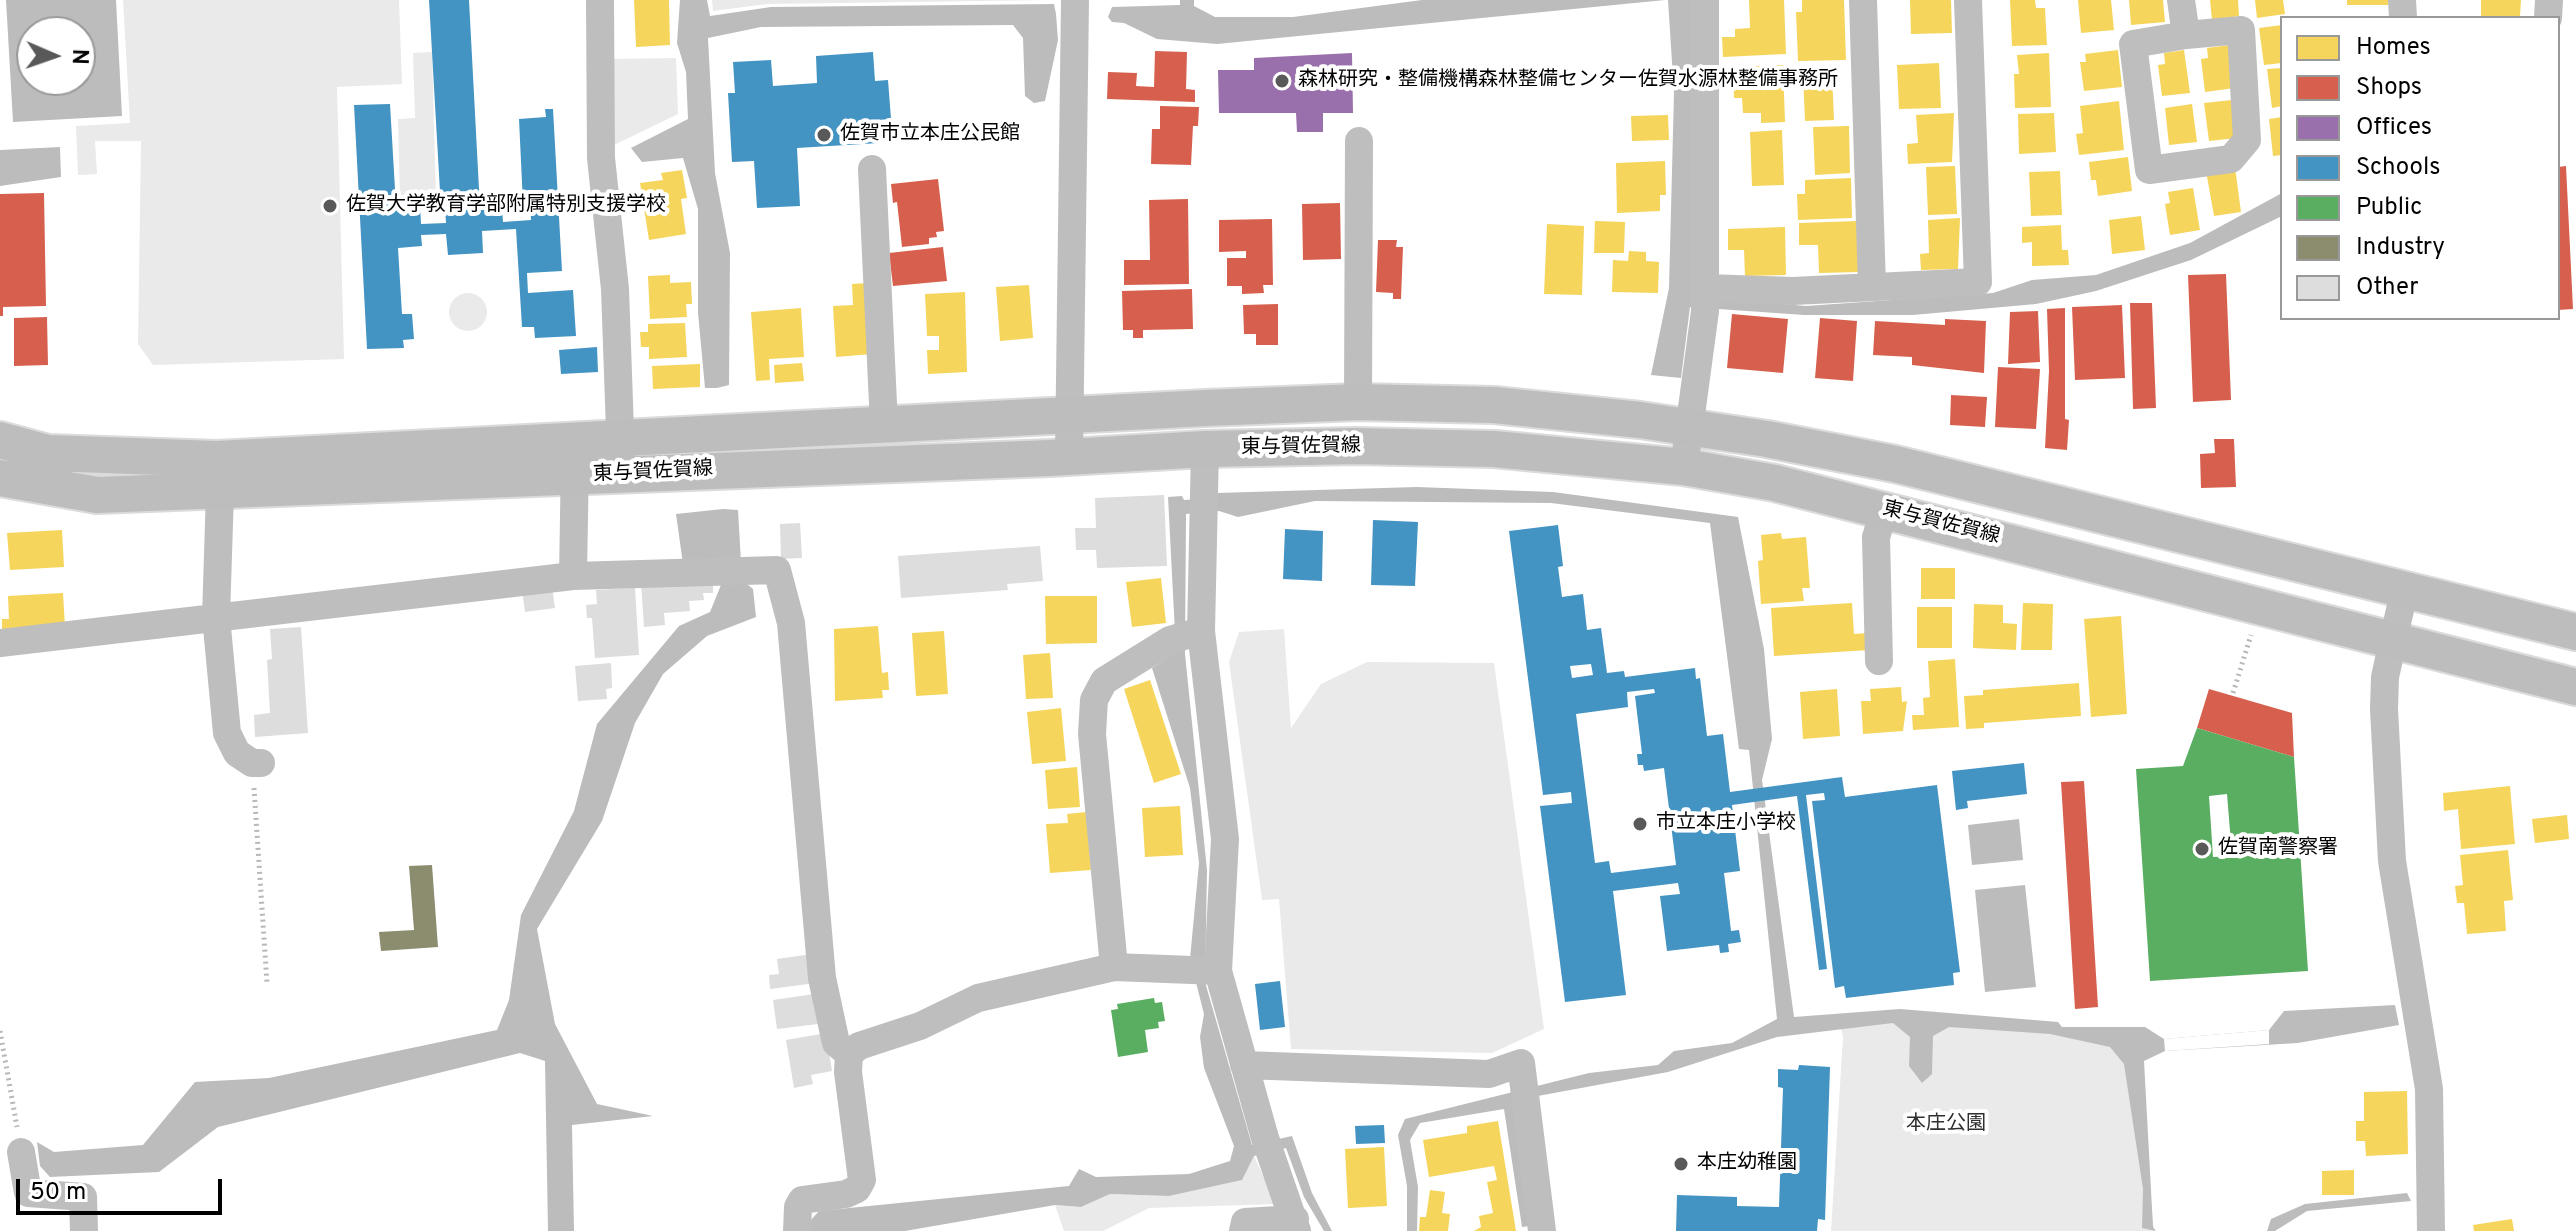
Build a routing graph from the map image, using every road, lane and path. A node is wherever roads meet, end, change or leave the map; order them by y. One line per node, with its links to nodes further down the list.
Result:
1 (600, 0): 17 (street)
2 (1075, 0): 13 (street)
3 (1705, 0): 11 (street)
4 (1863, 0): 10 (street)
5 (1968, 0): 10 (street)
6 (2181, 0): 7 (street)
7 (2186, 35): 7 (street)
8 (1359, 141): 12 (street)
9 (872, 169): 14 (street)
10 (1872, 287): 11 (street)
11 (1705, 300): 15 (street)
12 (1358, 402): 13 (main road, 東与賀佐賀線); 15 (main road, 東与賀佐賀線)
13 (1069, 415): 14 (main road, 東与賀佐賀線); 19 (street)
14 (884, 425): 17 (main road, 東与賀佐賀線)
15 (1690, 428): 21 (street); 27 (main road, 東与賀佐賀線)
16 (0, 440): 20 (main road, 東与賀佐賀線)
17 (621, 440): 20 (main road, 東与賀佐賀線); 22 (street)
18 (1205, 449): 19 (main road, 東与賀佐賀線); 21 (main road, 東与賀佐賀線); 31 (street)
19 (1069, 456): 22 (main road, 東与賀佐賀線)
20 (575, 460): 22 (main road, 東与賀佐賀線); 24 (main road, 東与賀佐賀線); 26 (street)
21 (1684, 467): 25 (main road, 東与賀佐賀線)
22 (621, 475)
23 (0, 478): 24 (main road, 東与賀佐賀線)
24 (220, 492): 28 (street)
25 (1885, 509): 32 (main road, 東与賀佐賀線); 34 (street)
26 (573, 576): 28 (street); 42 (street)
27 (2404, 592): 29 (main road, 東与賀佐賀線); 32 (street)
28 (216, 617): 33 (street); 37 (street)
29 (2576, 632)
30 (2251, 634): 36 (path)
31 (1187, 636): 38 (street); 39 (street)
32 (2393, 642): 35 (main road, 東与賀佐賀線); 50 (street)
33 (0, 643)
34 (1879, 661)
35 (2576, 687)
36 (2233, 693)
37 (256, 763): 40 (path)
38 (1114, 967): 39 (street); 42 (street)
39 (1206, 970): 43 (street)
40 (267, 983)
41 (0, 1031): 44 (path)
42 (849, 1054): 47 (street)
43 (1244, 1065): 45 (street); 49 (street)
44 (21, 1152): 46 (street)
45 (1296, 1225): 48 (street)
46 (84, 1231)
47 (797, 1231)
48 (1243, 1231)
49 (1542, 1231)
50 (2431, 1231)

